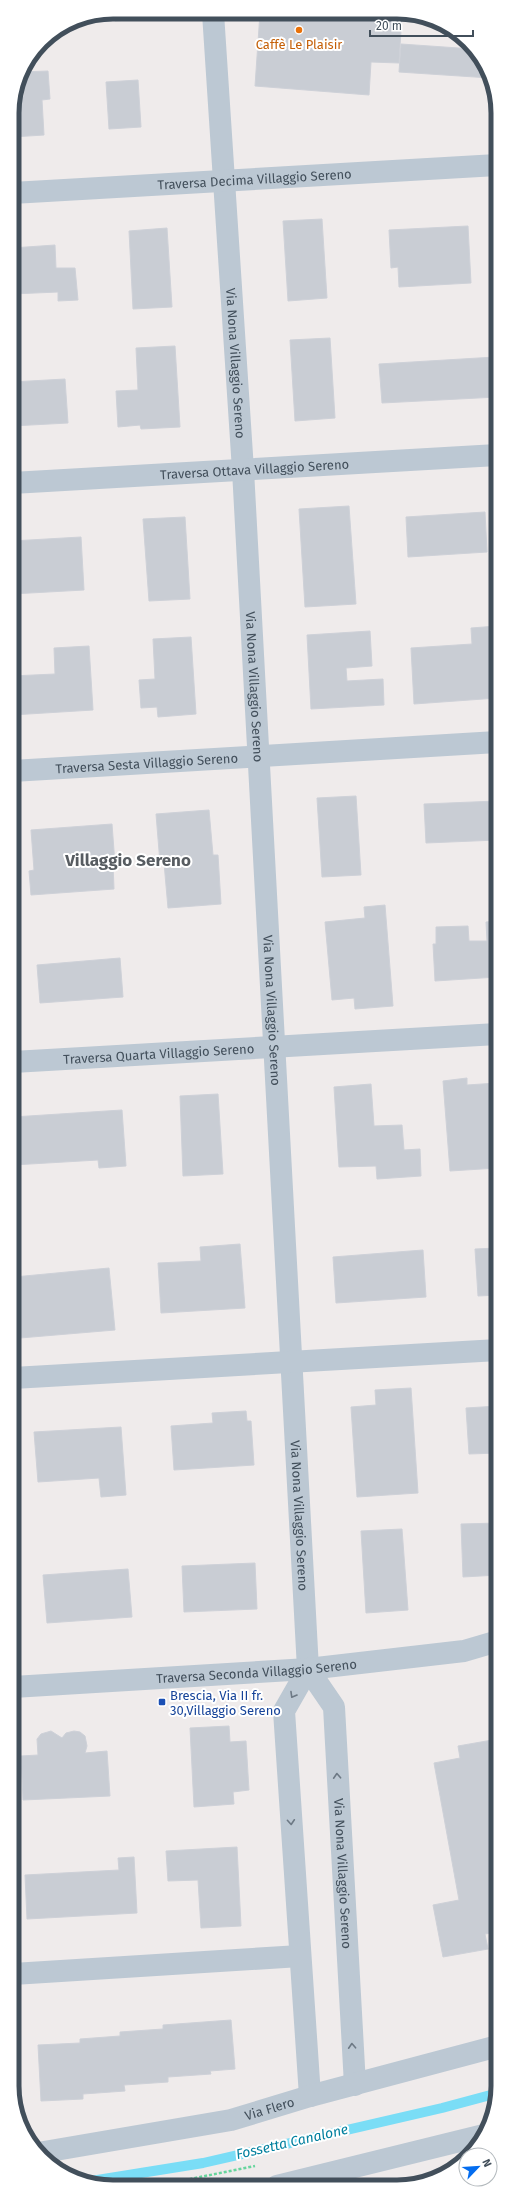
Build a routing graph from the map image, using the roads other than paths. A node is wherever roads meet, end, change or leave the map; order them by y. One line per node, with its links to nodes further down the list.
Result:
1 (213, 19): 3 (street, Via Nona Villaggio Sereno)
2 (491, 165): 3 (street, Traversa Decima Villaggio Sereno)
3 (224, 180): 4 (street, Traversa Decima Villaggio Sereno); 6 (street, Via Nona Villaggio Sereno)
4 (19, 193)
5 (491, 455): 6 (street, Traversa Ottava Villaggio Sereno)
6 (243, 470): 7 (street, Traversa Ottava Villaggio Sereno); 9 (street, Via Nona Villaggio Sereno)
7 (19, 483)
8 (491, 742): 9 (street, Traversa Sesta Villaggio Sereno)
9 (257, 756): 10 (street, Traversa Sesta Villaggio Sereno); 12 (street, Via Nona Villaggio Sereno)
10 (19, 771)
11 (491, 1034): 12 (street, Traversa Quarta Villaggio Sereno)
12 (274, 1046): 13 (street, Traversa Quarta Villaggio Sereno); 15 (street, Via Nona Villaggio Sereno)
13 (19, 1062)
14 (491, 1350): 15 (street)
15 (292, 1361): 16 (street); 18 (street, Via Nona Villaggio Sereno)
16 (19, 1378)
17 (491, 1643): 18 (street, Traversa Seconda Villaggio Sereno)
18 (308, 1669): 19 (street, Traversa Seconda Villaggio Sereno); 20 (street, one-way to 20); 23 (street, Via Nona Villaggio Sereno, one-way to 18)
19 (19, 1687)
20 (300, 1956): 21 (street); 24 (street)
21 (19, 1974)
22 (491, 2048): 23 (street, Via Flero)
23 (355, 2085): 24 (street, Via Flero)
24 (310, 2096): 26 (street, Via Flero)
25 (475, 2137): 27 (street)
26 (46, 2152)
27 (302, 2180)

